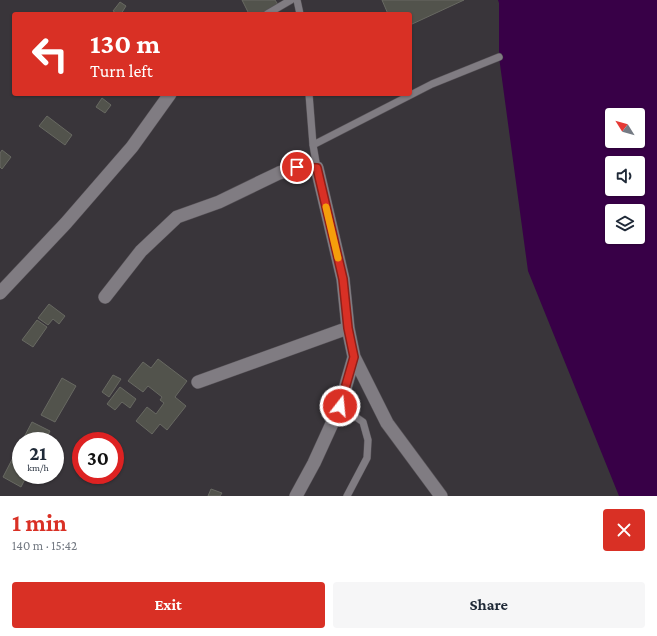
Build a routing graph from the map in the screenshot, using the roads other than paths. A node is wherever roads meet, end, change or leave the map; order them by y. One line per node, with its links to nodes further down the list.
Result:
1 (291, 0): 3 (lane)
2 (297, 0): 4 (lane)
3 (270, 12)
4 (300, 12)
5 (499, 57): 6 (lane)
6 (412, 94)
7 (169, 96): 12 (street)
8 (309, 96): 10 (lane)
9 (408, 96): 10 (lane)
10 (312, 145): 11 (lane)
11 (317, 168): 13 (street); 14 (street)
12 (0, 294)
13 (104, 297)
14 (348, 328): 15 (street); 16 (street)
15 (354, 357): 17 (street); 20 (street)
16 (198, 382)
17 (340, 406): 18 (street); 19 (lane)
18 (296, 496)
19 (347, 496)
20 (441, 496)

